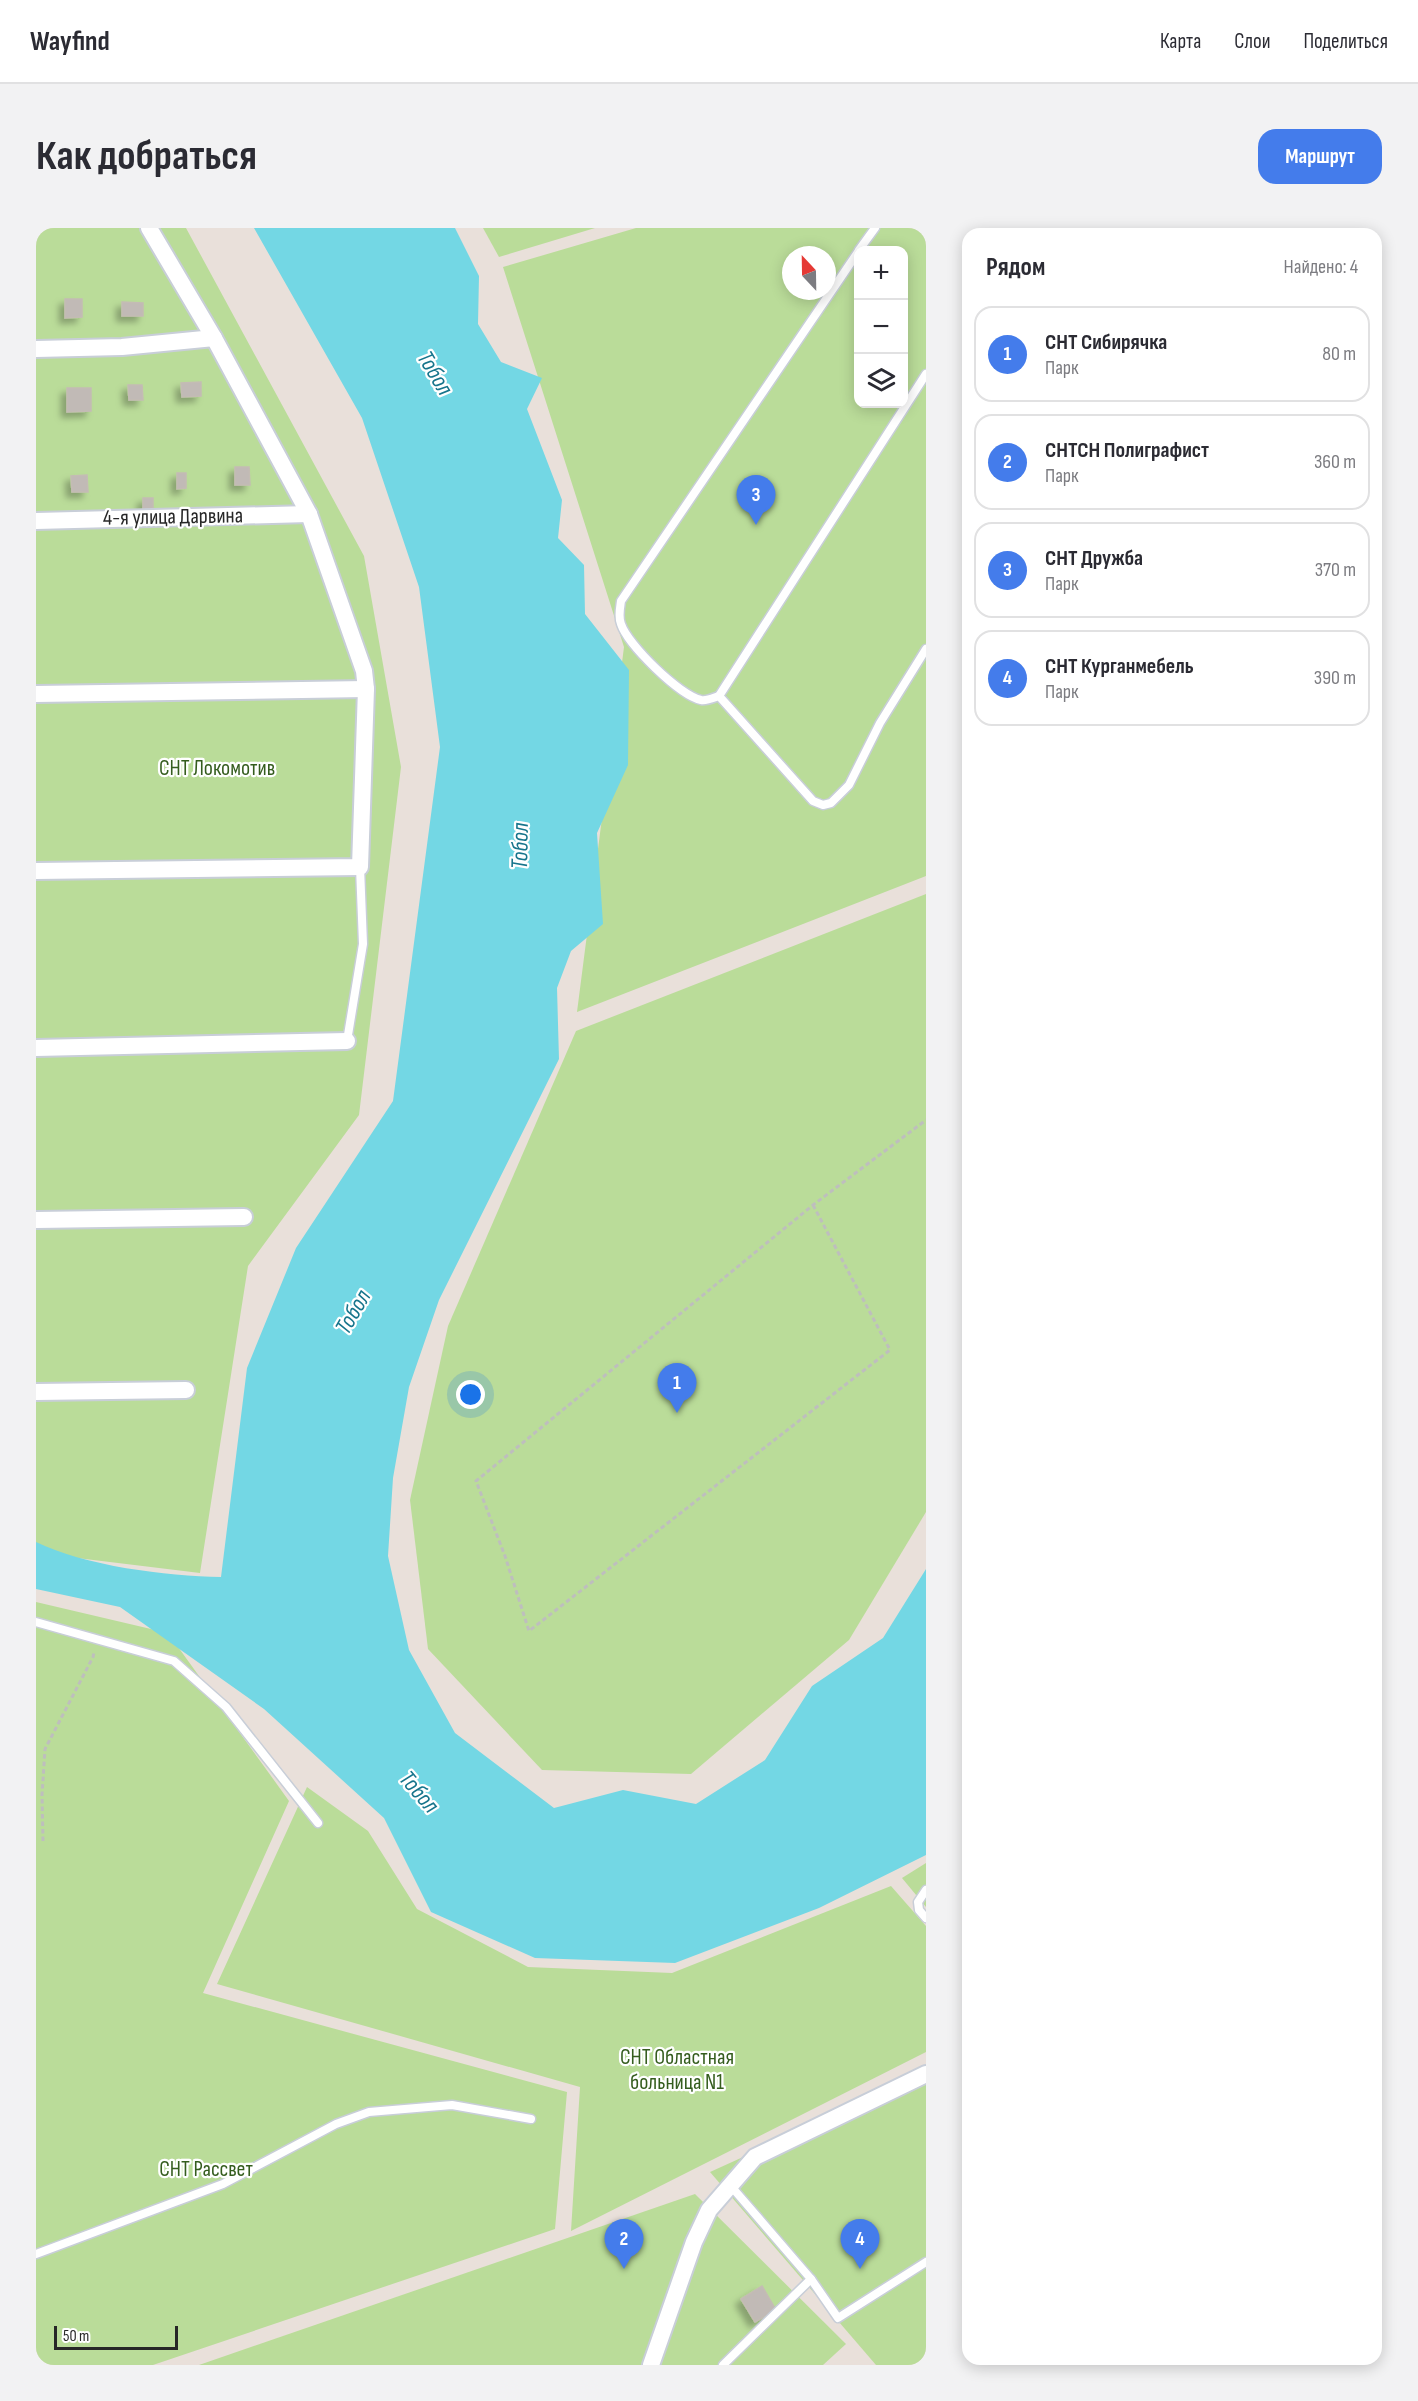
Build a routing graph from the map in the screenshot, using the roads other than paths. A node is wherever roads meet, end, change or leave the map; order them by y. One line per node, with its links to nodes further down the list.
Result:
1 (149, 228): 5 (street)
2 (874, 228): 3 (lane)
3 (862, 246)
4 (854, 258): 13 (lane)
5 (214, 338): 6 (street); 8 (street)
6 (36, 349)
7 (926, 374): 13 (lane)
8 (309, 514): 9 (street, 4-я улица Дарвина); 11 (street)
9 (36, 521)
10 (926, 648): 13 (lane)
11 (366, 689): 12 (street); 14 (street)
12 (36, 694)
13 (718, 696)
14 (360, 867): 15 (street); 16 (lane)
15 (36, 871)
16 (347, 1041): 17 (street)
17 (36, 1048)
18 (244, 1217): 19 (street)
19 (36, 1220)
20 (186, 1390): 21 (street)
21 (36, 1392)
22 (36, 1622): 23 (lane)
23 (318, 1823)
24 (926, 1890): 25 (lane)
25 (926, 1918)
26 (926, 2074): 28 (street)
27 (531, 2120): 29 (lane)
28 (730, 2185): 31 (lane); 32 (street)
29 (36, 2254)
30 (926, 2262): 31 (lane)
31 (811, 2279): 33 (lane)
32 (651, 2365)
33 (723, 2365)

